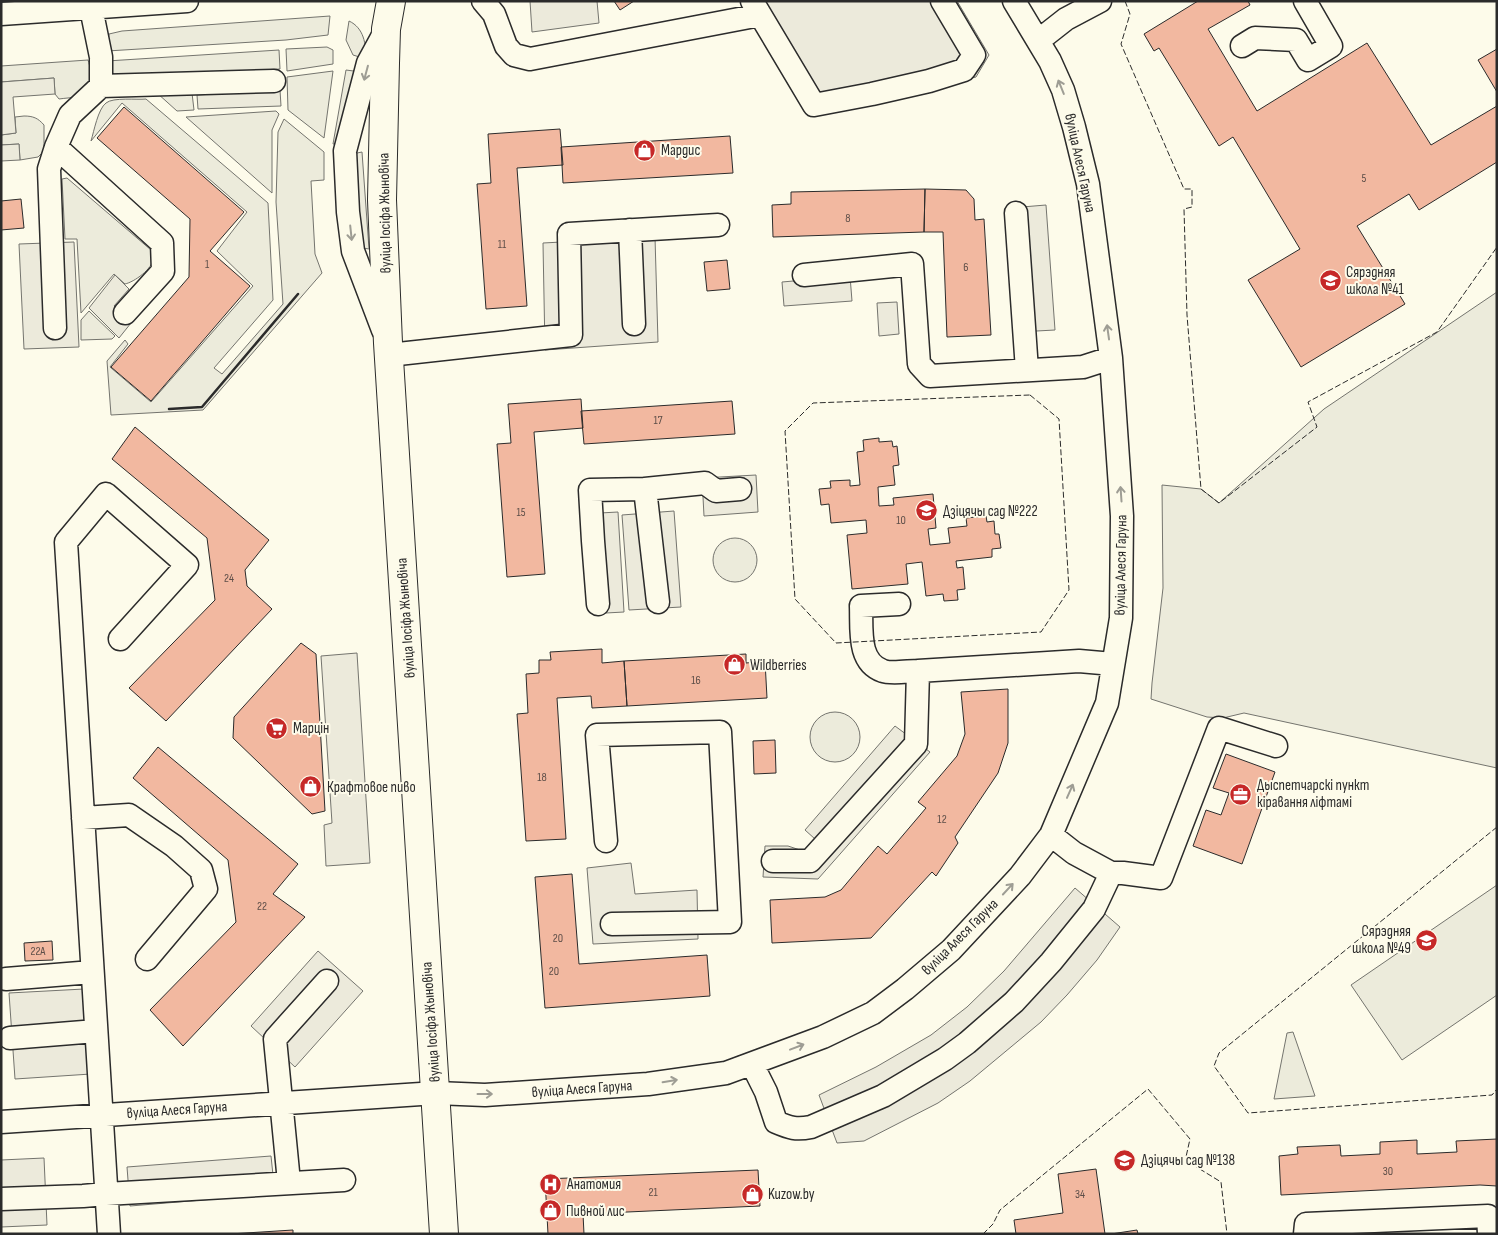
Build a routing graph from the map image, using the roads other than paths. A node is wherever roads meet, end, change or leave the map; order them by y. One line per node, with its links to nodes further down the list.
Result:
1 (187, 1): 9 (street)
2 (391, 1): 12 (main road, вуліца Іосіфа Жыновіча)
3 (483, 1): 10 (street)
4 (942, 1): 10 (street)
5 (1014, 1): 13 (street, вуліца Алеся Гаруна)
6 (1100, 1): 13 (street)
7 (1305, 1): 14 (street)
8 (50, 6): 9 (street); 11 (street)
9 (91, 8): 16 (street)
10 (756, 8)
11 (1, 14)
12 (386, 29): 25 (main road, вуліца Іосіфа Жыновіча); 25 (street, one-way to 25)
13 (1038, 41): 26 (street, вуліца Алеся Гаруна, one-way to 13)
14 (1242, 46)
15 (274, 81): 16 (street)
16 (101, 86): 17 (street)
17 (56, 147): 22 (street); 24 (street)
18 (1016, 213): 27 (street)
19 (718, 225): 20 (street)
20 (630, 230): 23 (street); 25 (street)
21 (804, 275): 27 (street)
22 (125, 313)
23 (634, 324)
24 (55, 328)
25 (389, 349): 50 (main road, вуліца Іосіфа Жыновіча)
26 (1111, 358): 27 (street); 34 (street, вуліца Алеся Гаруна, one-way to 26)
27 (1027, 370)
28 (645, 489): 29 (street); 30 (street); 31 (street)
29 (740, 489)
30 (658, 602)
31 (598, 604)
32 (899, 604): 35 (street)
33 (120, 639): 37 (street)
34 (1113, 664): 35 (street); 38 (street, вуліца Алеся Гаруна, one-way to 34)
35 (918, 671): 40 (street)
36 (1276, 746): 41 (street)
37 (83, 818): 43 (street); 44 (street)
38 (1050, 835): 41 (street); 49 (street, вуліца Алеся Гаруна, one-way to 38)
39 (606, 842): 42 (street)
40 (773, 861)
41 (1111, 873): 49 (street)
42 (612, 924)
43 (146, 959)
44 (92, 972): 45 (street); 47 (street)
45 (6, 979)
46 (327, 981): 51 (street)
47 (96, 1031): 48 (street); 52 (street)
48 (10, 1038)
49 (752, 1064): 50 (street, вуліца Алеся Гаруна, one-way to 49)
50 (436, 1093): 51 (street, вуліца Алеся Гаруна); 59 (main road, вуліца Іосіфа Жыновіча)
51 (281, 1103): 52 (street, вуліца Алеся Гаруна); 55 (street)
52 (102, 1115): 53 (street, вуліца Алеся Гаруна); 56 (street)
53 (1, 1122)
54 (344, 1180): 55 (street)
55 (289, 1182): 56 (street)
56 (106, 1194): 57 (street); 58 (street)
57 (1, 1199)
58 (109, 1234)
59 (444, 1234)
60 (1305, 1234): 61 (street)
61 (1489, 1234)

